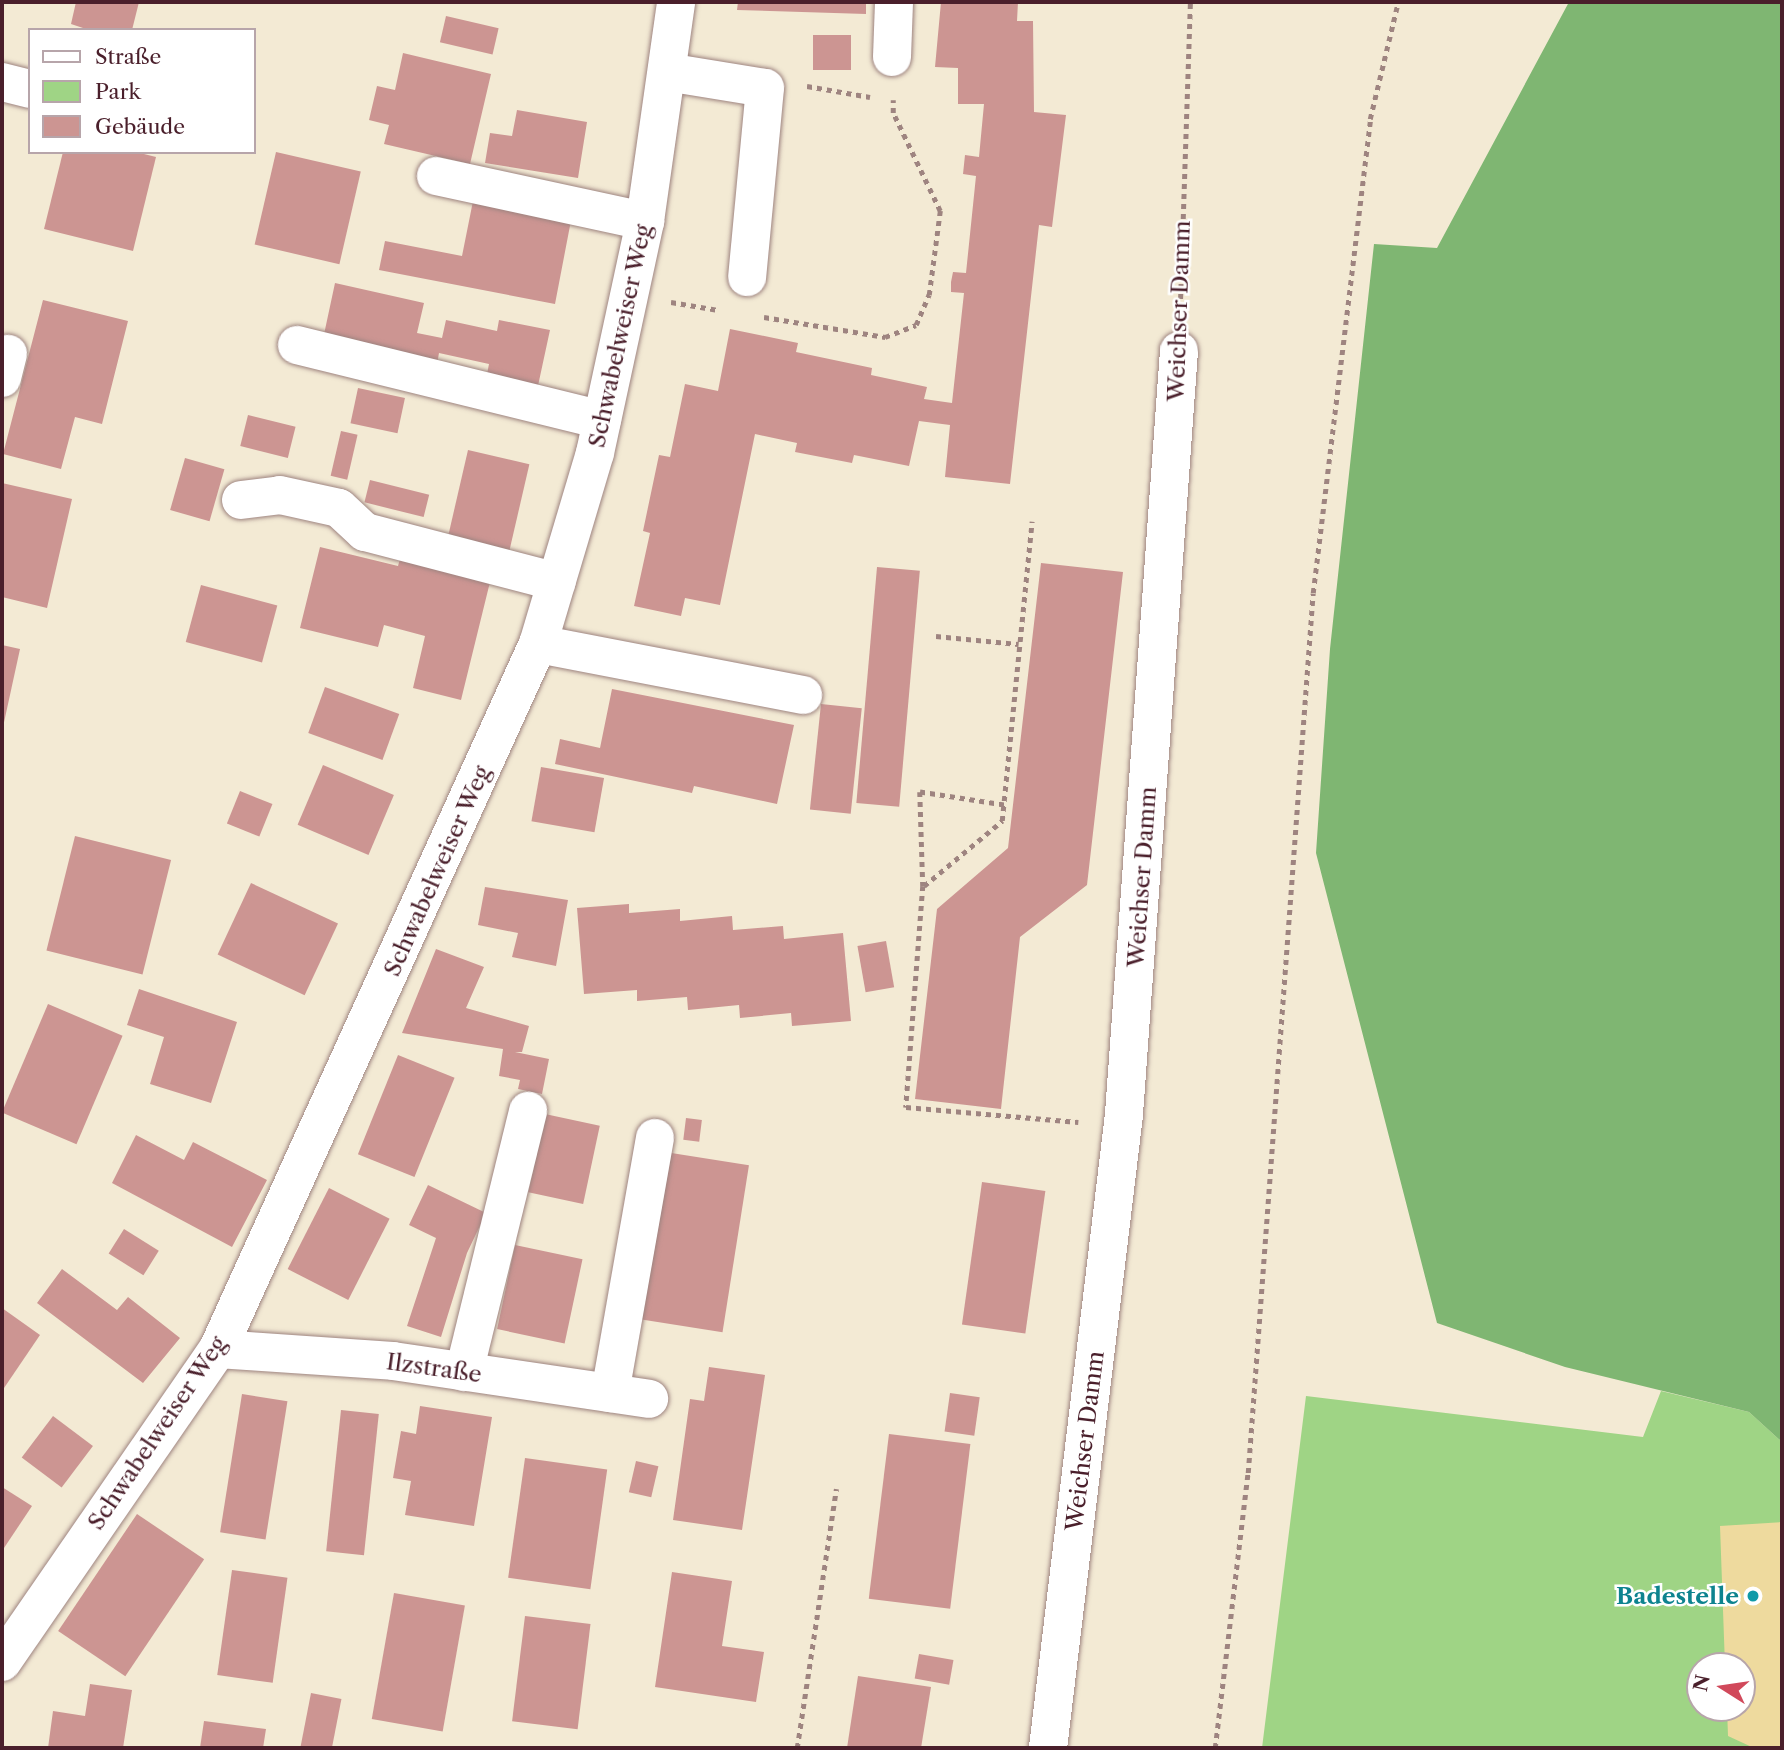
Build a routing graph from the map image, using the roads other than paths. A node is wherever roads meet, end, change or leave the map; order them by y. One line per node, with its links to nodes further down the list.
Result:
1 (676, 2): 4 (street, Schwabelweiser Weg)
2 (894, 2): 3 (street)
3 (892, 57)
4 (667, 72): 8 (street, Schwabelweiser Weg); 9 (street)
5 (2, 82): 6 (street)
6 (28, 88)
7 (436, 176): 8 (street)
8 (645, 221): 12 (street, Schwabelweiser Weg)
9 (747, 276)
10 (297, 345): 12 (street)
11 (1179, 351): 24 (street, Weichser Damm)
12 (602, 420): 14 (street, Schwabelweiser Weg)
13 (241, 500): 14 (street)
14 (556, 582): 15 (street, Schwabelweiser Weg)
15 (538, 644): 16 (street); 19 (street, Schwabelweiser Weg)
16 (803, 695)
17 (528, 1111): 20 (street)
18 (654, 1138): 21 (street)
19 (218, 1349): 20 (street, Ilzstraße); 23 (street, Schwabelweiser Weg)
20 (464, 1372): 21 (street, Ilzstraße)
21 (610, 1393): 22 (street, Ilzstraße)
22 (649, 1399)
23 (2, 1662)
24 (1048, 1748)

